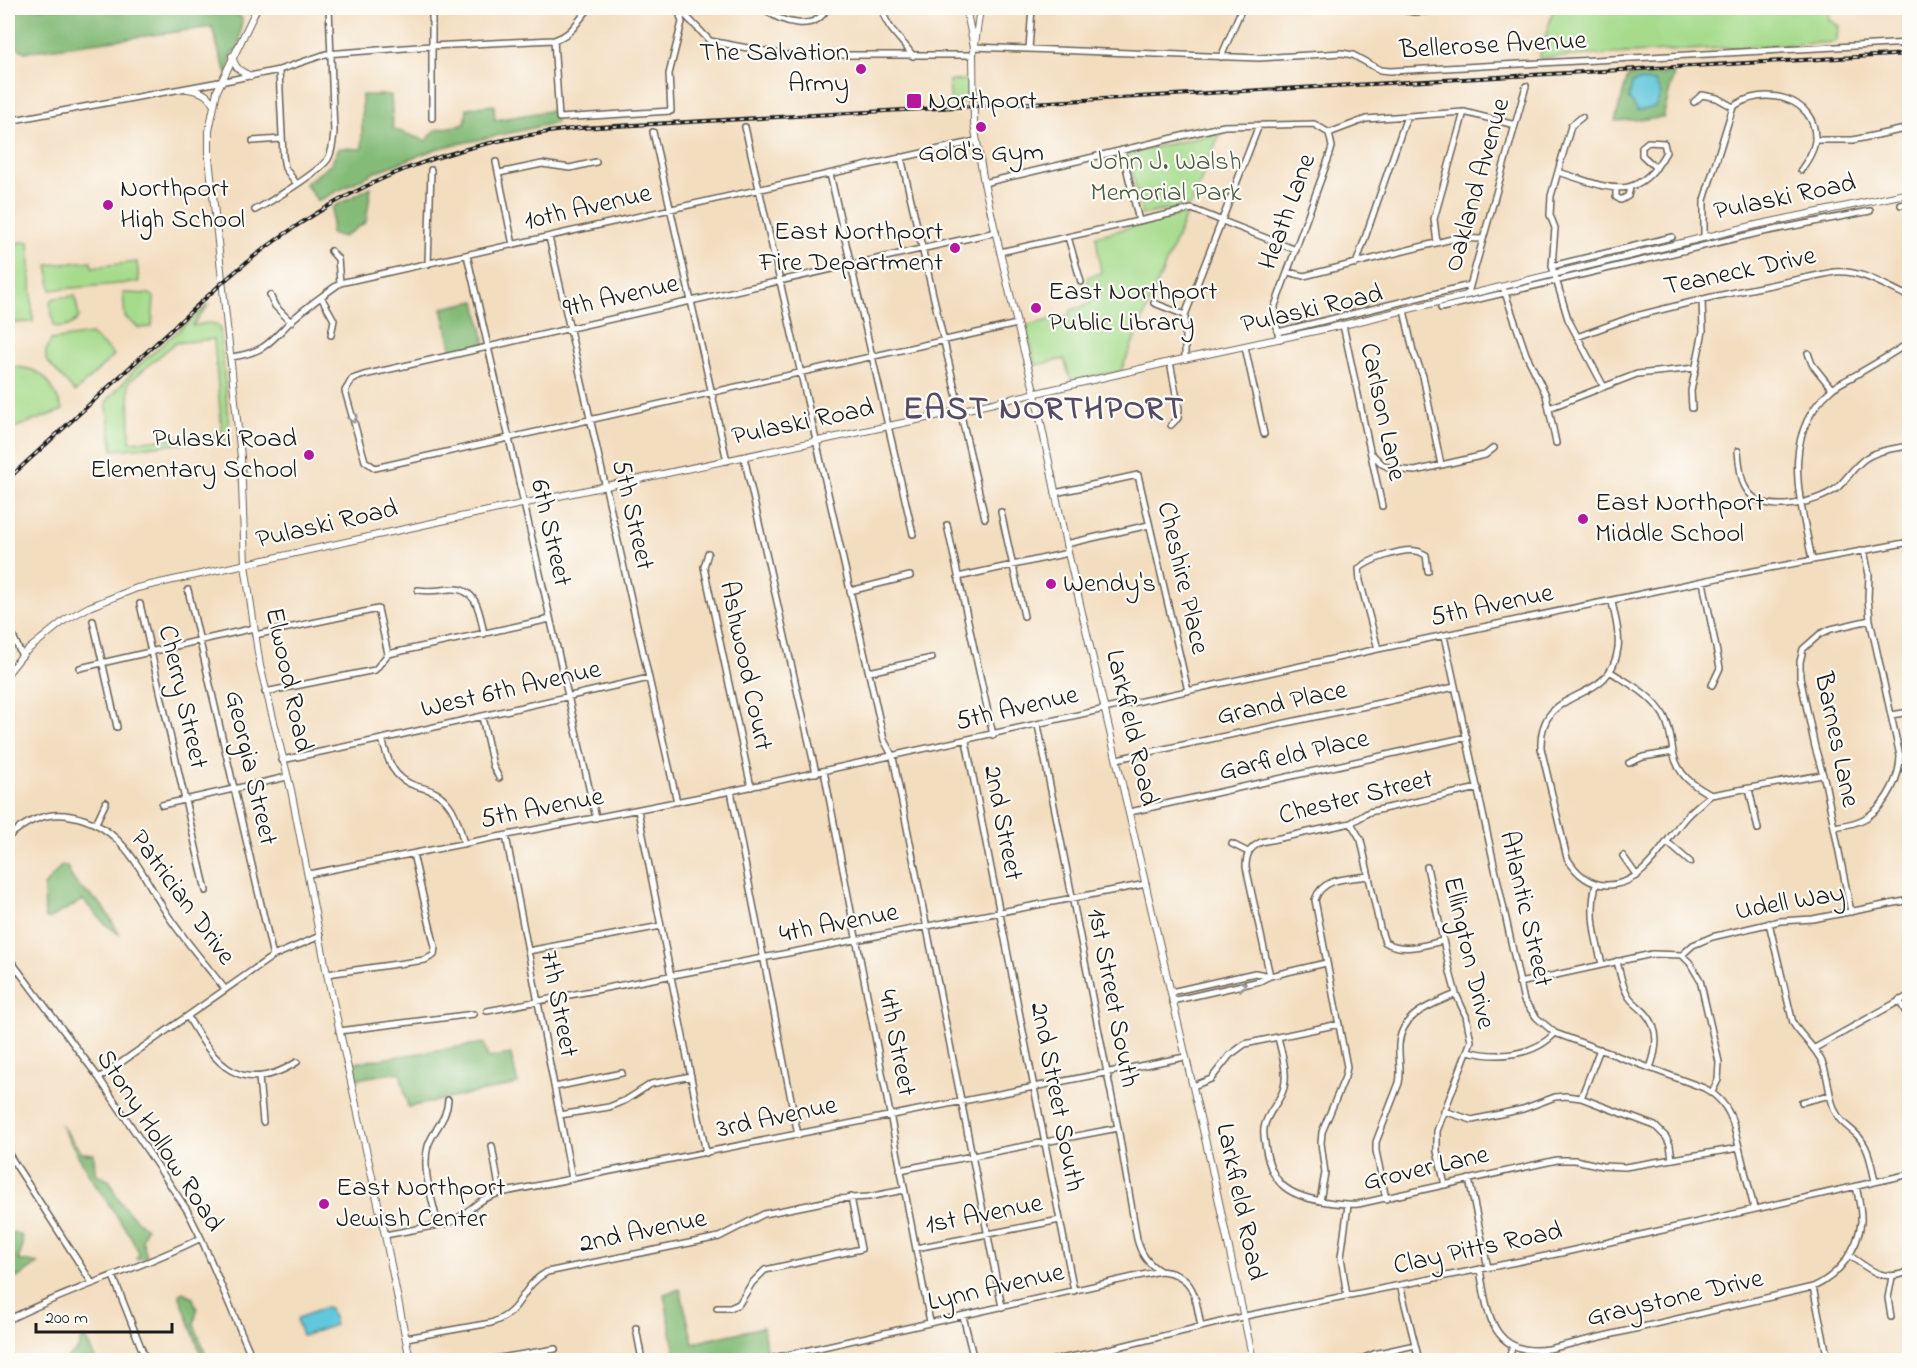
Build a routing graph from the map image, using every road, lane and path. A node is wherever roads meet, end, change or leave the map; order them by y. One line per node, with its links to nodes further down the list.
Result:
1 (257, 8): 22 (main road, Elwood Road)
2 (329, 8): 20 (street)
3 (432, 8): 17 (street)
4 (590, 8): 15 (street)
5 (676, 8): 15 (street); 23 (street)
6 (763, 8): 7 (street)
7 (827, 8)
8 (882, 8): 23 (street)
9 (966, 8): 18 (main road)
10 (980, 8): 18 (main road)
11 (1032, 8): 19 (street)
12 (1242, 8): 24 (street)
13 (1392, 8): 14 (street)
14 (1483, 8)
15 (554, 40): 17 (street)
16 (1910, 43): 24 (street, Bellerose Avenue)
17 (431, 46): 20 (street); 36 (street)
18 (974, 47): 19 (street, Bellerose Avenue); 21 (street)
19 (1029, 49): 24 (street, Bellerose Avenue)
20 (331, 54): 25 (street); 58 (street)
21 (974, 55): 23 (street); 47 (main road, Larkfield Road)
22 (232, 56): 26 (main road); 27 (main road, Elwood Road)
23 (913, 56)
24 (1221, 57)
25 (279, 70): 26 (street); 44 (street)
26 (251, 76): 27 (street)
27 (220, 82): 29 (street); 31 (main road, Elwood Road)
28 (1526, 86): 38 (street, Oakland Avenue)
29 (187, 88): 31 (main road); 37 (street)
30 (1694, 102): 32 (street)
31 (214, 105): 124 (main road, Elwood Road)
32 (1733, 107): 45 (street); 79 (street)
33 (1464, 112): 34 (street); 38 (street); 81 (street)
34 (1407, 116): 43 (street); 89 (street)
35 (1582, 117): 56 (street)
36 (432, 118)
37 (8, 122)
38 (1515, 124): 80 (street, Oakland Avenue)
39 (1260, 125): 43 (street); 48 (street); 72 (street)
40 (745, 127): 62 (street)
41 (1910, 128): 45 (street)
42 (653, 132): 67 (street)
43 (1329, 133): 85 (street, Heath Lane)
44 (281, 139): 46 (street); 58 (street)
45 (1815, 140): 54 (street)
46 (253, 141)
47 (976, 141): 49 (street, 10th Avenue); 59 (main road, Larkfield Road)
48 (1122, 150): 59 (street); 71 (street)
49 (901, 157): 57 (street, 10th Avenue); 83 (street)
50 (496, 162): 55 (street)
51 (596, 162): 55 (street)
52 (1656, 168): 52 (street); 60 (street)
53 (430, 170): 88 (street)
54 (1800, 170)
55 (499, 172): 82 (street)
56 (1558, 172): 61 (street); 91 (street)
57 (830, 174): 62 (street, 10th Avenue); 90 (street)
58 (296, 183): 68 (street)
59 (984, 183): 74 (main road, Larkfield Road)
60 (1630, 188): 61 (street); 61 (street)
61 (1616, 189)
62 (759, 190): 67 (street, 10th Avenue); 95 (street)
63 (1910, 193): 66 (main road, Pulaski Road)
64 (1910, 203): 65 (street)
65 (1901, 205)
66 (1843, 207): 70 (street); 73 (main road, Pulaski Road)
67 (671, 209): 76 (street, 10th Avenue); 106 (street)
68 (255, 210)
69 (1870, 211): 70 (street)
70 (1845, 216): 75 (street)
71 (1139, 221): 72 (street); 77 (street)
72 (1222, 221): 85 (street); 110 (street)
73 (1756, 225): 75 (street); 79 (main road, Pulaski Road)
74 (996, 232): 83 (street, 9th Avenue); 86 (main road, Larkfield Road)
75 (1758, 233): 94 (street)
76 (549, 237): 82 (street, 10th Avenue); 114 (street, 5th Street)
77 (1068, 237): 86 (street); 96 (street)
78 (1672, 237): 91 (street)
79 (1704, 237): 93 (main road, Pulaski Road)
80 (1482, 239): 81 (street); 98 (street, Oakland Avenue)
81 (1437, 243): 89 (street)
82 (513, 245): 87 (street, 10th Avenue)
83 (922, 249): 90 (street, 9th Avenue); 118 (street)
84 (331, 250): 97 (street)
85 (1296, 250): 92 (street, Heath Lane)
86 (1000, 252): 112 (main road, Larkfield Road)
87 (468, 255): 88 (street, 10th Avenue); 120 (street, 6th Street)
88 (428, 264): 97 (street, 10th Avenue)
89 (1356, 264): 92 (street)
90 (851, 266): 95 (street, 9th Avenue); 123 (street)
91 (1552, 266): 93 (street)
92 (1288, 272): 116 (street, Heath Lane)
93 (1554, 273): 94 (street); 99 (main road, Pulaski Road)
94 (1556, 281): 101 (street); 117 (street)
95 (779, 282): 106 (street, 9th Avenue); 128 (street)
96 (1081, 282)
97 (340, 283): 103 (street, 10th Avenue)
98 (1470, 285): 100 (street, Oakland Avenue); 116 (street)
99 (1502, 286): 100 (main road, Pulaski Road); 101 (street)
100 (1468, 293): 109 (main road, Pulaski Road)
101 (1505, 293): 108 (street); 133 (street)
102 (270, 295): 111 (street)
103 (321, 297): 111 (street, 10th Avenue); 115 (street)
104 (1910, 297): 105 (street, Teaneck Drive)
105 (1702, 299): 117 (street, Teaneck Drive); 127 (street)
106 (692, 301): 114 (street, 9th Avenue); 131 (street)
107 (1154, 303): 110 (street)
108 (1441, 308)
109 (1404, 310): 113 (main road, Pulaski Road); 149 (street)
110 (1185, 315): 125 (street)
111 (291, 322): 124 (street, 10th Avenue)
112 (1017, 324): 118 (street); 132 (main road, Larkfield Road)
113 (1343, 325): 116 (main road, Pulaski Road); 146 (street, Carlson Lane)
114 (570, 328): 120 (street, 9th Avenue); 136 (street, 5th Street)
115 (331, 335)
116 (1278, 336): 121 (main road, Pulaski Road)
117 (1577, 337): 129 (street)
118 (943, 340): 123 (street); 135 (street)
119 (1910, 342): 130 (street)
120 (488, 347): 140 (street, 6th Street); 140 (street, 9th Avenue, one-way to 140)
121 (1245, 347): 125 (main road, Pulaski Road); 139 (street)
122 (1808, 353): 130 (street)
123 (872, 356): 128 (street); 138 (street)
124 (232, 357): 166 (main road, Elwood Road)
125 (1185, 359): 126 (main road, Pulaski Road)
126 (1170, 362): 132 (main road, Pulaski Road); 137 (street)
127 (1696, 368): 129 (street); 134 (street)
128 (800, 373): 131 (street); 141 (street)
129 (1604, 387): 133 (street)
130 (1832, 389): 153 (street)
131 (712, 392): 136 (street); 148 (street)
132 (1035, 394): 135 (main road, Pulaski Road); 151 (main road, Larkfield Road)
133 (1549, 408): 142 (street)
134 (1692, 408)
135 (959, 411): 138 (main road, Pulaski Road); 156 (street)
136 (590, 420): 140 (street); 150 (street, 5th Street)
137 (1171, 425)
138 (888, 426): 141 (main road, Pulaski Road); 159 (street)
139 (1264, 434)
140 (509, 439): 152 (street, 6th Street)
141 (816, 442): 147 (main road, Pulaski Road); 174 (street)
142 (1556, 443)
143 (1910, 446): 153 (street)
144 (1494, 448): 149 (street)
145 (1737, 451): 153 (street)
146 (1371, 453): 149 (street); 154 (street, Carlson Lane)
147 (744, 457): 148 (main road, Pulaski Road); 218 (street)
148 (727, 461): 150 (main road, Pulaski Road)
149 (1441, 465)
150 (605, 487): 152 (main road, Pulaski Road); 196 (street, 5th Street)
151 (1056, 493): 158 (street, Cheshire Place); 161 (main road, Larkfield Road)
152 (524, 503): 166 (main road, Pulaski Road); 178 (street, 6th Street)
153 (1802, 503): 165 (street)
154 (1382, 507)
155 (1001, 513): 167 (street)
156 (985, 518)
157 (947, 525): 170 (street)
158 (1149, 525): 161 (street); 199 (street, Cheshire Place)
159 (913, 534)
160 (1910, 542): 162 (street, 5th Avenue)
161 (1066, 544): 164 (main road, Larkfield Road)
162 (1864, 550): 165 (street, 5th Avenue); 179 (street)
163 (708, 553): 222 (street, Ashwood Court)
164 (1068, 553): 167 (street); 202 (main road, Larkfield Road)
165 (1812, 560): 171 (street, 5th Avenue)
166 (245, 565): 182 (main road, Elwood Road); 189 (main road, Pulaski Road)
167 (1013, 565): 170 (street); 177 (street)
168 (1428, 571): 186 (street)
169 (910, 576): 174 (street)
170 (958, 577): 208 (street)
171 (1703, 582): 175 (street, 5th Avenue); 197 (street)
172 (188, 590): 185 (street, Georgia Street)
173 (418, 590): 183 (street)
174 (850, 591): 193 (street)
175 (1612, 602): 184 (street, 5th Avenue); 194 (street)
176 (140, 604): 187 (street, Cherry Street)
177 (1024, 616)
178 (550, 619): 183 (street); 201 (street, 6th Street)
179 (1870, 620): 204 (street); 219 (street, Barnes Lane)
180 (93, 621): 191 (street)
181 (8, 625): 189 (street)
182 (255, 631): 185 (street); 188 (street); 200 (main road, Elwood Road)
183 (484, 634): 188 (street)
184 (1444, 636): 186 (street, 5th Avenue); 198 (street, Atlantic Street)
185 (200, 641): 187 (street); 223 (street, Georgia Street)
186 (1378, 650): 199 (street, 5th Avenue)
187 (151, 652): 191 (street); 228 (street, Cherry Street)
188 (388, 654): 200 (street)
189 (22, 656): 195 (main road, Pulaski Road)
190 (932, 658): 193 (street)
191 (102, 664): 192 (street); 207 (street)
192 (80, 668)
193 (869, 672): 213 (street)
194 (1611, 672): 212 (street); 253 (street)
195 (8, 673)
196 (649, 678): 201 (street, West 6th Avenue); 230 (street, 5th Street)
197 (1712, 685)
198 (1455, 687): 209 (street, Atlantic Street); 214 (street, Grand Place)
199 (1188, 691): 202 (street, 5th Avenue)
200 (266, 692): 215 (main road, Elwood Road)
201 (567, 697): 205 (street, West 6th Avenue); 234 (street, 6th Street)
202 (1105, 710): 206 (street, 5th Avenue); 214 (main road, Larkfield Road)
203 (1910, 711): 204 (street)
204 (1891, 715): 237 (street)
205 (482, 717): 210 (street, West 6th Avenue); 221 (street)
206 (1038, 725): 208 (street, 5th Avenue); 255 (street, 1st Street South)
207 (117, 727)
208 (993, 735): 211 (street, 5th Avenue)
209 (1467, 737): 224 (street, Atlantic Street); 233 (street, Garfield Place)
210 (382, 739): 215 (street, West 6th Avenue); 242 (street)
211 (966, 741): 213 (street, 5th Avenue); 257 (street, 2nd Street)
212 (1673, 752): 216 (street); 227 (street)
213 (893, 757): 217 (street, 5th Avenue); 261 (street)
214 (1117, 759): 233 (main road, Larkfield Road)
215 (282, 760): 220 (main road, Elwood Road)
216 (1629, 763)
217 (824, 771): 218 (street, 5th Avenue); 263 (street, 4th Street)
218 (816, 773): 222 (street, 5th Avenue)
219 (1822, 775): 225 (street); 237 (street, Barnes Lane)
220 (287, 777): 223 (street); 249 (main road, Elwood Road)
221 (500, 778)
222 (751, 787): 226 (street, 5th Avenue)
223 (234, 788): 228 (street); 267 (street, Georgia Street)
224 (1478, 789): 236 (street, Chester Street); 276 (street, Atlantic Street)
225 (1749, 789): 227 (street); 238 (street)
226 (731, 791): 230 (street, 5th Avenue); 269 (street)
227 (1711, 795): 241 (street)
228 (185, 800): 231 (street); 254 (street, Cherry Street)
229 (106, 802): 235 (street)
230 (677, 802): 232 (street, 5th Avenue)
231 (162, 805)
232 (638, 810): 234 (street, 5th Avenue); 260 (street)
233 (1130, 812): 252 (main road, Larkfield Road)
234 (596, 818): 239 (street, 5th Avenue)
235 (96, 823): 240 (street, Patrician Drive); 278 (street, Patrician Drive)
236 (1351, 823): 244 (street, Chester Street); 250 (street)
237 (1834, 827): 258 (street, Barnes Lane)
238 (1758, 829)
239 (506, 836): 242 (street, 5th Avenue); 265 (street, 7th Street)
240 (8, 837)
241 (1667, 842): 247 (street); 251 (street)
242 (464, 844): 245 (street, 5th Avenue)
243 (1232, 844): 244 (street, Chester Street)
244 (1248, 852): 275 (street, Chester Street)
245 (413, 854): 249 (street, 5th Avenue); 273 (street)
246 (1623, 855): 251 (street)
247 (1690, 862)
248 (1427, 867): 264 (street, Ellington Drive)
249 (309, 874): 262 (main road, Elwood Road)
250 (1369, 876): 264 (street); 271 (street)
251 (1637, 876): 253 (street)
252 (1146, 884): 255 (street, 4th Avenue); 279 (main road, Larkfield Road)
253 (1596, 884): 272 (street)
254 (206, 891)
255 (1072, 898): 257 (street, 4th Avenue); 300 (street, 1st Street South)
256 (1910, 900): 258 (street, Udell Way)
257 (1000, 912): 261 (street, 4th Avenue); 305 (street, 2nd Street South)
258 (1851, 912): 259 (street, Udell Way)
259 (1769, 923): 266 (street, Udell Way); 294 (street)
260 (661, 926): 265 (street); 274 (street)
261 (928, 926): 263 (street, 4th Avenue); 312 (street)
262 (320, 936): 267 (street); 273 (main road, Elwood Road)
263 (856, 940): 269 (street, 4th Avenue); 315 (street, 4th Street)
264 (1443, 941): 281 (street, Ellington Drive)
265 (528, 951): 285 (street, 7th Street)
266 (1682, 955): 270 (street); 308 (street)
267 (273, 956): 278 (street)
268 (8, 957): 304 (street, Stony Hollow Road)
269 (763, 958): 274 (street, 4th Avenue); 319 (street)
270 (1617, 961): 272 (street); 299 (street)
271 (1326, 963): 275 (street); 290 (street)
272 (1602, 964): 276 (street)
273 (327, 974): 291 (main road, Elwood Road)
274 (671, 976): 285 (street, 4th Avenue); 302 (street)
275 (1270, 976): 277 (street); 280 (street, one-way to 275)
276 (1519, 983): 292 (street, Atlantic Street)
277 (1204, 984): 279 (street); 280 (street)
278 (225, 989): 288 (street)
279 (1170, 992): 284 (main road, Larkfield Road)
280 (1206, 993): 284 (street)
281 (1456, 994): 296 (street, Ellington Drive); 337 (street)
282 (1910, 995): 283 (street)
283 (1899, 1000): 289 (street); 294 (street)
284 (1172, 1001): 297 (main road, Larkfield Road)
285 (539, 1002): 286 (street, 4th Avenue); 307 (street, 7th Street)
286 (487, 1011)
287 (474, 1014): 291 (street)
288 (188, 1017): 303 (street); 304 (street)
289 (1910, 1020)
290 (1339, 1024): 293 (street); 338 (street)
291 (339, 1031): 344 (main road, Elwood Road)
292 (1556, 1033): 295 (street, Atlantic Street); 296 (street)
293 (1278, 1037): 306 (street); 338 (street, Grover Lane)
294 (1815, 1048): 309 (street)
295 (1600, 1049): 299 (street, Atlantic Street); 310 (street)
296 (1468, 1051): 314 (street, Ellington Drive)
297 (1185, 1057): 300 (street, 3rd Avenue); 306 (main road, Larkfield Road)
298 (297, 1062): 303 (street)
299 (1650, 1068): 308 (street, Atlantic Street)
300 (1106, 1071): 305 (street, 3rd Avenue); 318 (street, 1st Street South)
301 (622, 1073): 307 (street)
302 (691, 1076): 316 (street); 324 (street)
303 (259, 1077): 317 (street)
304 (99, 1078): 345 (street, Stony Hollow Road)
305 (1034, 1086): 312 (street, 3rd Avenue); 320 (street, 2nd Street South)
306 (1192, 1086): 362 (main road, Larkfield Road)
307 (555, 1087): 316 (street, 7th Street)
308 (1712, 1092): 322 (street)
309 (1830, 1095): 313 (street); 331 (street)
310 (1581, 1098): 314 (street); 326 (street)
311 (448, 1100): 342 (street)
312 (962, 1100): 315 (street, 3rd Avenue); 325 (street)
313 (1802, 1102)
314 (1444, 1111): 332 (street, Ellington Drive)
315 (890, 1114): 319 (street, 3rd Avenue); 327 (street, 4th Street)
316 (560, 1115): 329 (street, 7th Street)
317 (263, 1122)
318 (1118, 1128): 320 (street); 350 (street, 1st Street South)
319 (798, 1135): 324 (street, 3rd Avenue)
320 (1045, 1142): 325 (street); 341 (street, 2nd Street South)
321 (492, 1146): 335 (street)
322 (1739, 1148): 326 (street, Grover Lane); 340 (street)
323 (8, 1153): 354 (street)
324 (706, 1153): 329 (street, 3rd Avenue)
325 (973, 1156): 327 (street); 343 (street)
326 (1672, 1159): 330 (street, Grover Lane)
327 (900, 1170): 334 (street, 4th Street)
328 (1910, 1174): 331 (street, Clay Pitts Road)
329 (572, 1179): 335 (street, 3rd Avenue)
330 (1469, 1179): 332 (street, Grover Lane); 348 (street)
331 (1875, 1181): 333 (street, Clay Pitts Road)
332 (1445, 1185): 337 (street, Grover Lane)
333 (1856, 1185): 340 (street, Clay Pitts Road); 347 (street, Graystone Drive)
334 (904, 1190): 336 (street, 2nd Avenue); 346 (street, 4th Street)
335 (500, 1193): 342 (street, 3rd Avenue)
336 (851, 1197): 360 (street); 368 (street, 2nd Avenue)
337 (1386, 1198): 339 (street, Grover Lane)
338 (1320, 1201): 339 (street, Grover Lane)
339 (1348, 1205): 358 (street)
340 (1754, 1208): 348 (street, Clay Pitts Road)
341 (1060, 1220): 343 (street, 1st Avenue); 357 (street, 2nd Street South)
342 (438, 1225): 344 (street, 3rd Avenue)
343 (988, 1234): 346 (street, 1st Avenue); 359 (street)
344 (385, 1235): 368 (main road, Elwood Road)
345 (201, 1238): 352 (street); 374 (street, Stony Hollow Road)
346 (916, 1248): 365 (street, 4th Street)
347 (1849, 1255): 353 (street); 356 (street, Graystone Drive)
348 (1488, 1268): 349 (street, Clay Pitts Road)
349 (1480, 1269): 355 (street, Clay Pitts Road); 370 (street)
350 (1160, 1271): 357 (street, Lynn Avenue); 366 (street)
351 (1910, 1271): 353 (street)
352 (113, 1276): 354 (street); 373 (street)
353 (1892, 1277): 363 (street)
354 (92, 1283): 364 (street)
355 (1400, 1285): 358 (street, Clay Pitts Road); 369 (street)
356 (1813, 1287): 370 (street, Graystone Drive); 386 (street)
357 (1074, 1291): 359 (street, Lynn Avenue)
358 (1347, 1296): 362 (street, Clay Pitts Road)
359 (1002, 1307): 361 (street, Lynn Avenue)
360 (717, 1308)
361 (963, 1316): 365 (street, Lynn Avenue); 379 (street)
362 (1243, 1317): 366 (street, Clay Pitts Road); 382 (main road, Larkfield Road)
363 (1891, 1317)
364 (8, 1320)
365 (930, 1322): 378 (street, Lynn Avenue)
366 (1201, 1326): 372 (street, Clay Pitts Road)
367 (636, 1328): 377 (street)
368 (406, 1338): 375 (main road, Elwood Road)
369 (1415, 1345): 383 (street); 384 (street)
370 (1513, 1346): 385 (street)
371 (555, 1349): 376 (street)
372 (1097, 1352): 380 (street, Clay Pitts Road); 381 (street)
373 (146, 1360)
374 (253, 1360)
375 (410, 1360)
376 (488, 1360)
377 (642, 1360)
378 (765, 1360)
379 (974, 1360)
380 (1054, 1360)
381 (1099, 1360)
382 (1253, 1360)
383 (1359, 1360)
384 (1419, 1360)
385 (1508, 1360)
386 (1828, 1360)

